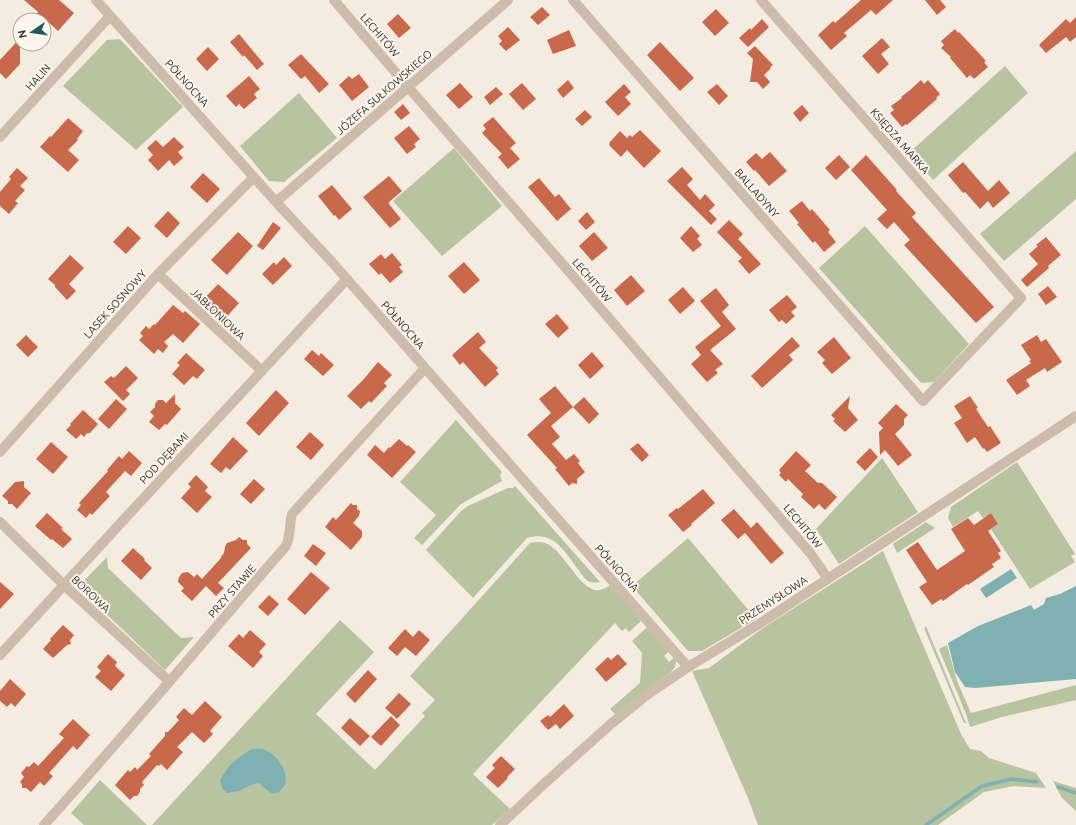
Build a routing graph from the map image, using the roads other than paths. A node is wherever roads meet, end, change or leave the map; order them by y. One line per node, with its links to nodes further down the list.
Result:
1 (96, 0): 6 (street, PÓŁNOCNA)
2 (334, 0): 7 (street, LECHITÓW)
3 (508, 0): 7 (street, JÓZEFA SUŁKOWSKIEGO)
4 (573, 0): 13 (street, BALLADYNY)
5 (761, 0): 13 (street, KSIĘDZA MARKA)
6 (110, 16): 8 (street, HALIN); 9 (street, PÓŁNOCNA)
7 (408, 87): 10 (street, JÓZEFA SUŁKOWSKIEGO); 19 (street, LECHITÓW)
8 (0, 137)
9 (254, 177): 10 (street, PÓŁNOCNA); 11 (street, LASEK SOSNOWY)
10 (276, 202): 12 (street, PÓŁNOCNA)
11 (158, 274): 15 (street, JABŁONIOWA); 17 (street, LASEK SOSNOWY)
12 (347, 279): 14 (street, PÓŁNOCNA); 15 (street, POD DĘBAMI)
13 (1021, 298)
14 (425, 368): 22 (street, PÓŁNOCNA); 23 (street, PRZY STAWIE)
15 (262, 371): 20 (street, POD DĘBAMI)
16 (1076, 416): 19 (street, PRZEMYSŁOWA)
17 (0, 452)
18 (0, 522): 20 (street, BOROWA)
19 (828, 579): 22 (street, PRZEMYSŁOWA)
20 (64, 585): 21 (street, POD DĘBAMI); 23 (street, BOROWA)
21 (0, 655)
22 (688, 667): 25 (street, PRZEMYSŁOWA)
23 (169, 682): 24 (street, PRZY STAWIE)
24 (44, 825)
25 (500, 825)

